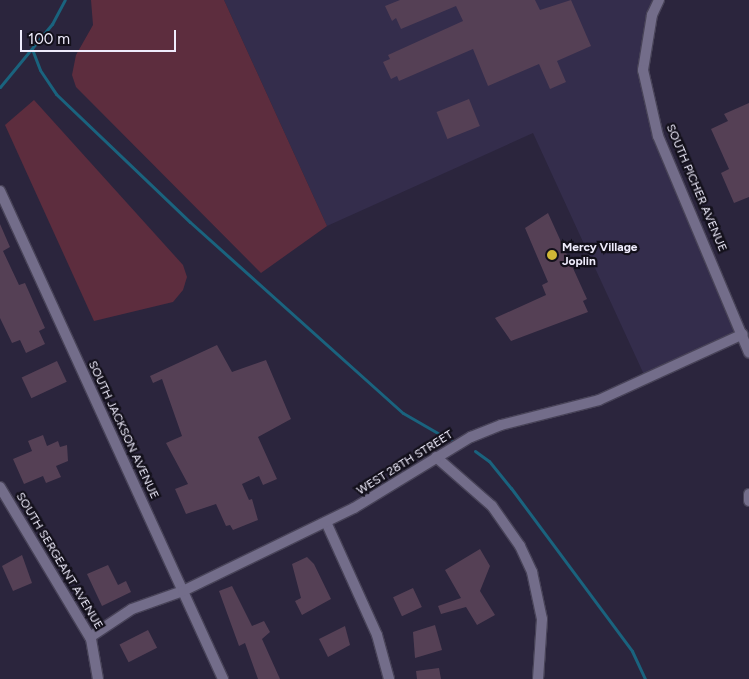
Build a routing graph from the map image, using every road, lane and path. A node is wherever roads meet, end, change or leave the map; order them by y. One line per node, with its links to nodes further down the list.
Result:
1 (659, 0): 3 (street, SOUTH PICHER AVENUE)
2 (0, 191): 10 (street, SOUTH JACKSON AVENUE)
3 (743, 334): 4 (street, SOUTH PICHER AVENUE); 5 (street, WEST 28TH STREET)
4 (749, 353)
5 (436, 457): 9 (street, WEST 28TH STREET); 15 (street)
6 (0, 487): 11 (street, SOUTH SERGEANT AVENUE)
7 (749, 494): 8 (street)
8 (749, 501)
9 (326, 522): 10 (street, WEST 28TH STREET); 14 (street)
10 (183, 591): 11 (street, WEST 28TH STREET); 13 (street, SOUTH JACKSON AVENUE)
11 (90, 637): 12 (street, SOUTH SERGEANT AVENUE)
12 (98, 679)
13 (223, 679)
14 (389, 679)
15 (538, 679)

